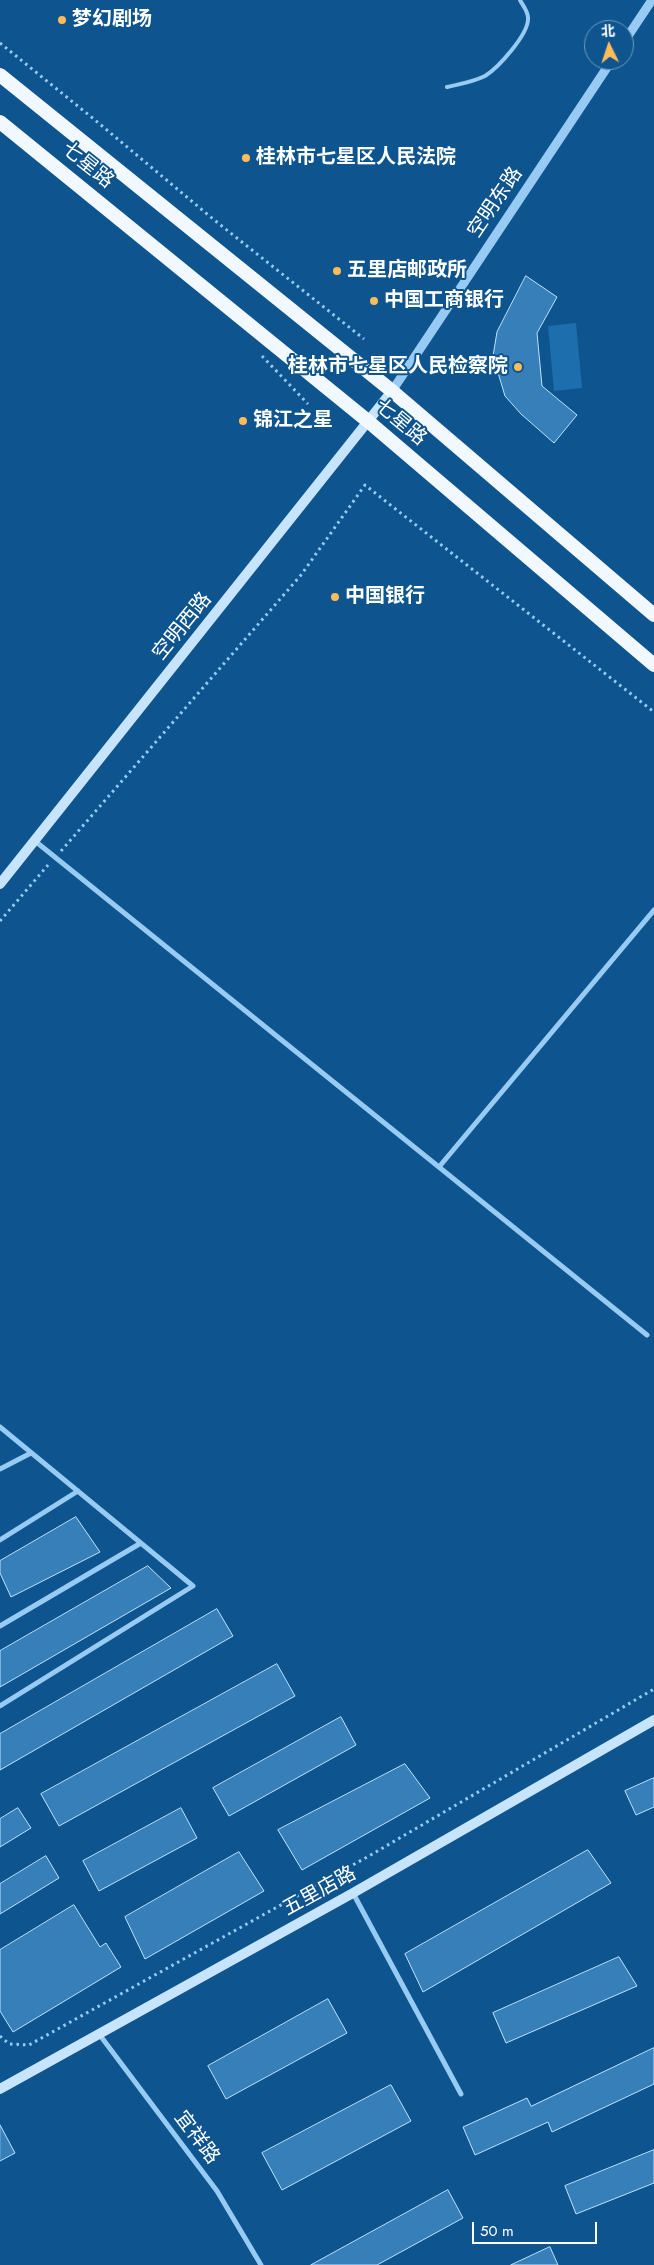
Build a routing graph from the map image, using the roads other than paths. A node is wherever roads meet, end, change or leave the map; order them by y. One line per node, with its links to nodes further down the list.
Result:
1 (520, 0): 6 (lane)
2 (652, 0): 3 (street)
3 (634, 27)
4 (605, 70): 8 (street, 空明东路)
5 (0, 75): 8 (highway, 七星路)
6 (447, 86)
7 (0, 122): 9 (highway, 七星路)
8 (392, 391): 9 (main road, 空明西路); 10 (highway, 七星路)
9 (369, 422): 11 (highway, 七星路); 12 (main road, 空明西路)
10 (654, 615)
11 (654, 665)
12 (35, 841): 13 (main road, 空明西路); 15 (street)
13 (0, 884)
14 (654, 910): 15 (street)
15 (439, 1167): 16 (street)
16 (647, 1335)
17 (0, 1427): 18 (street)
18 (31, 1453): 19 (street); 20 (street)
19 (0, 1469)
20 (78, 1492): 21 (street); 22 (street)
21 (0, 1540)
22 (141, 1543): 23 (street); 24 (street)
23 (0, 1626)
24 (0, 1706)
25 (654, 1720): 26 (main road, 五里店路)
26 (353, 1893): 27 (main road, 五里店路); 29 (street)
27 (99, 2034): 28 (main road, 五里店路); 30 (street, 宜祥路)
28 (0, 2088)
29 (461, 2094)
30 (261, 2265)

